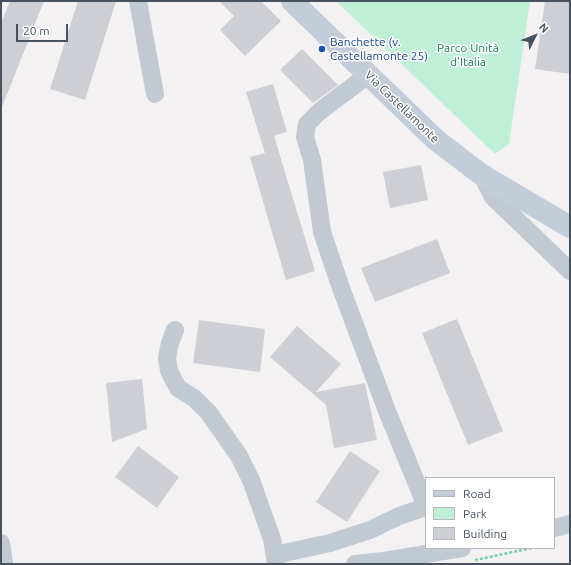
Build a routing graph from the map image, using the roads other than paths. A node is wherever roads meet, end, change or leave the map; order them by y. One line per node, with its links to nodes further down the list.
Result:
1 (138, 1): 4 (street)
2 (292, 1): 3 (main road, Via Castellamonte)
3 (368, 75): 5 (main road, Via Castellamonte); 9 (street)
4 (155, 94)
5 (482, 175): 6 (main road, Via Castellamonte); 7 (street, Via Castellamonte)
6 (570, 227)
7 (570, 271)
8 (175, 330): 15 (street)
9 (425, 505)
10 (425, 507): 15 (street)
11 (570, 524): 12 (street)
12 (555, 528)
13 (1, 543): 17 (street)
14 (456, 552): 16 (street)
15 (275, 560)
16 (384, 563): 18 (street)
17 (3, 564)
18 (355, 564)

